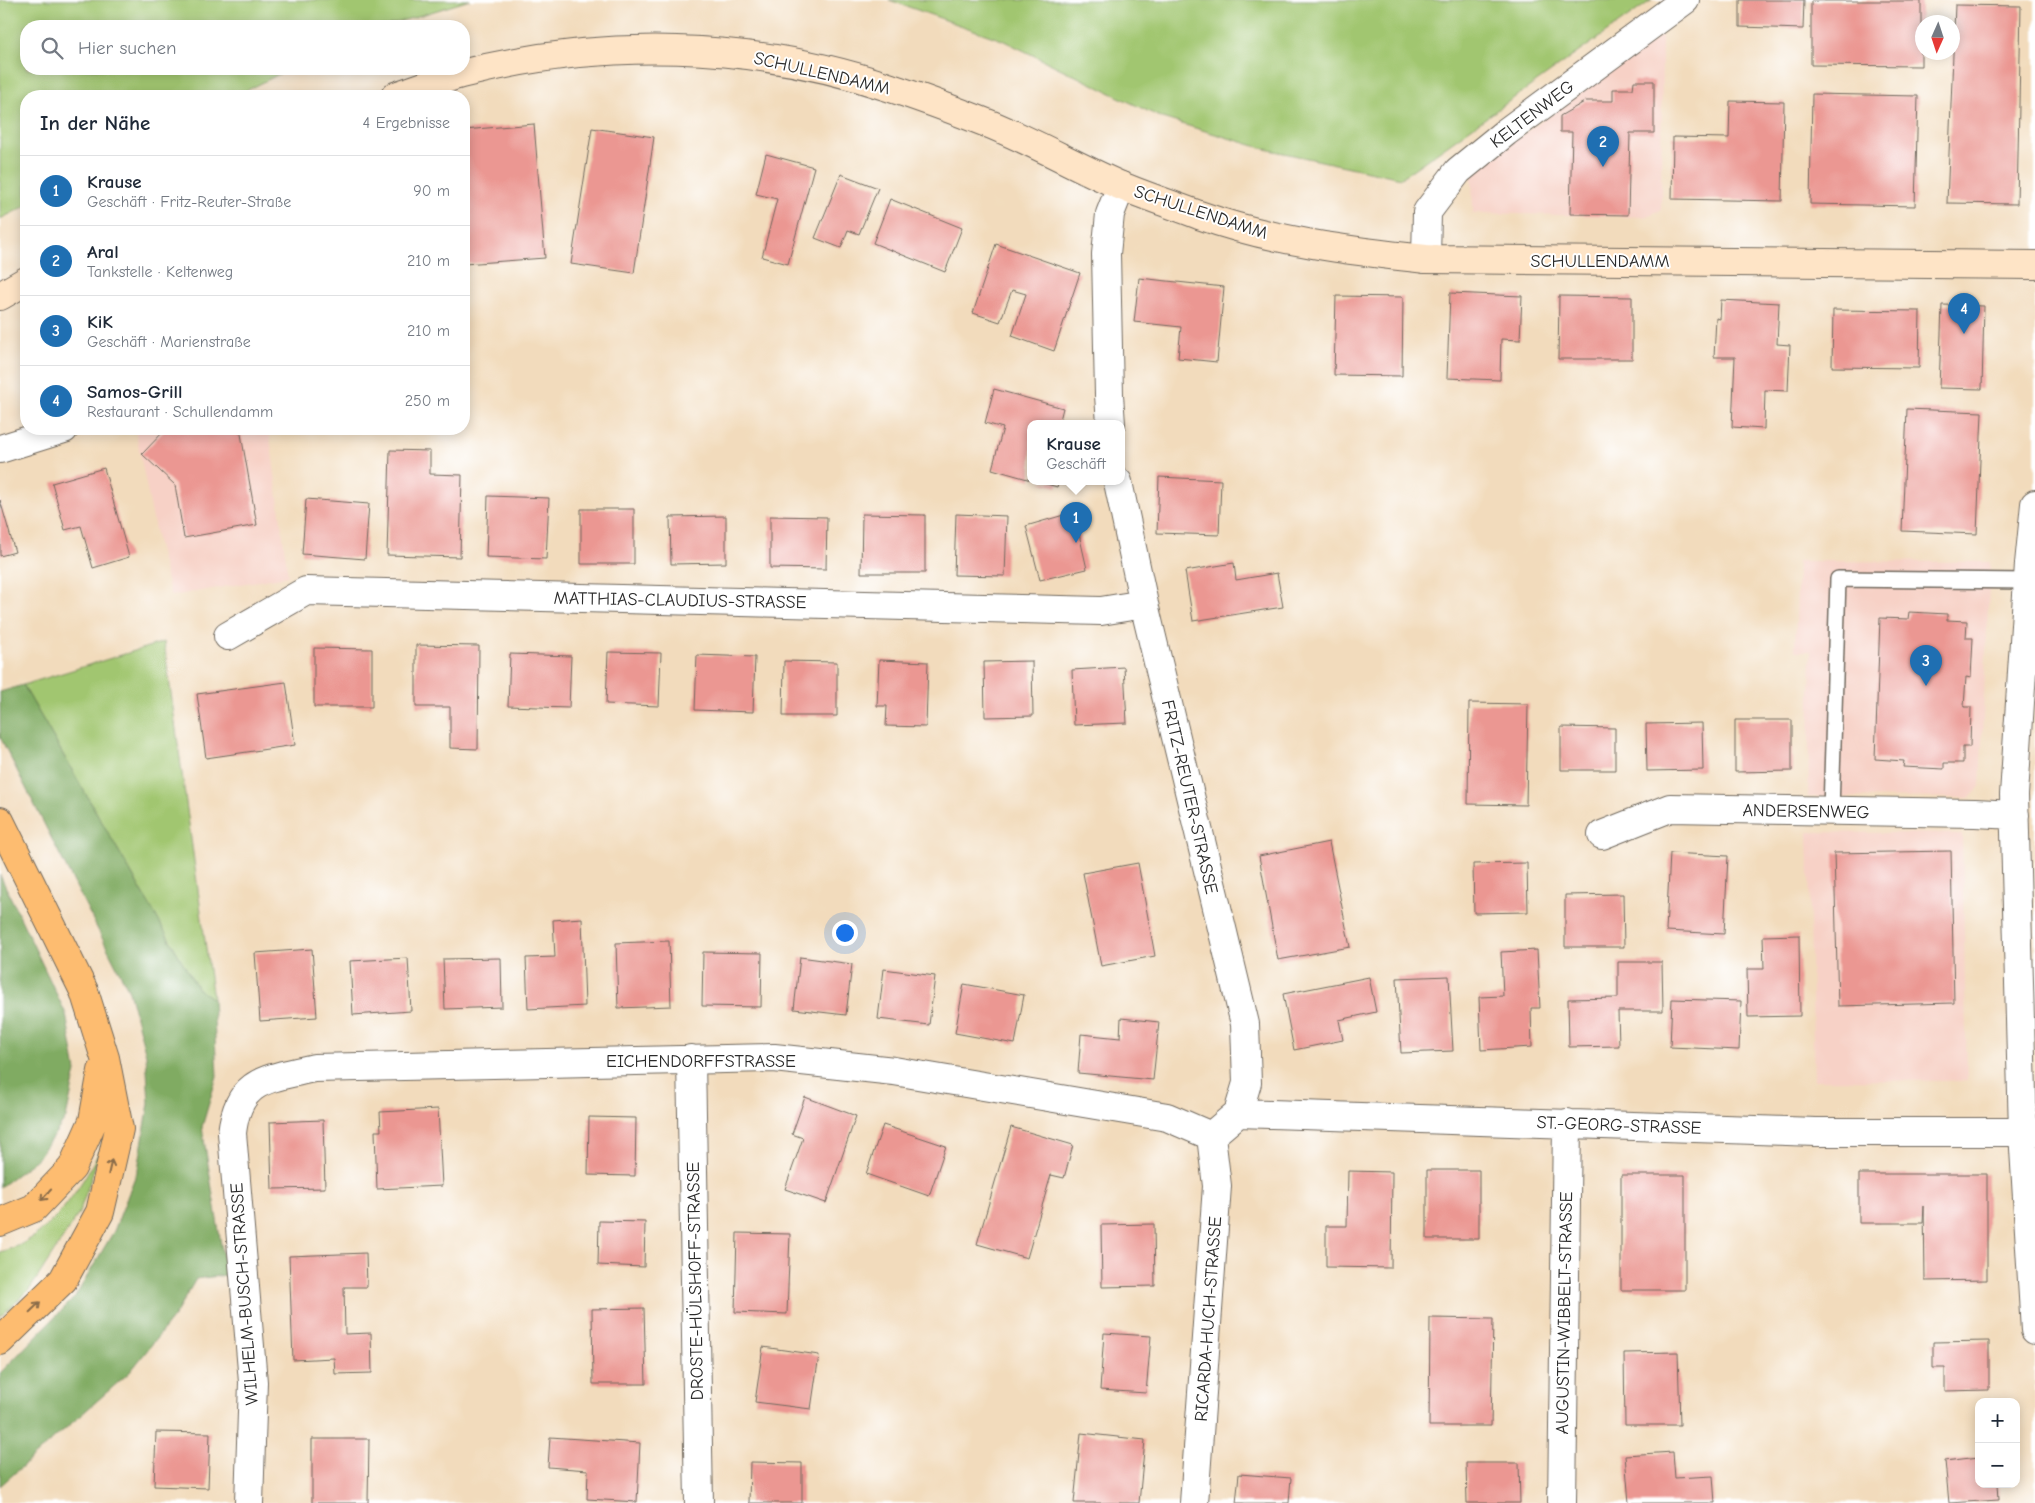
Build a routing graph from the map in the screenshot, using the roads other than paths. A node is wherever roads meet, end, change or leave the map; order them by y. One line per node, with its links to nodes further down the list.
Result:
1 (1685, 0): 6 (street, KELTENWEG)
2 (470, 73): 5 (main road, SCHULLENDAMM)
3 (460, 75): 4 (main road, SCHULLENDAMM)
4 (413, 90)
5 (1121, 186): 6 (main road, SCHULLENDAMM); 10 (street)
6 (1426, 259): 7 (main road, SCHULLENDAMM)
7 (2035, 264)
8 (20, 284): 9 (main road)
9 (0, 296)
10 (1111, 420)
11 (45, 435): 12 (street)
12 (0, 449)
13 (1119, 485): 16 (street, FRITZ-REUTER-STRASSE)
14 (2035, 504): 15 (street)
15 (2028, 581): 18 (lane); 19 (street)
16 (1144, 604): 17 (street, MATTHIAS-CLAUDIUS-STRASSE); 25 (street, FRITZ-REUTER-STRASSE)
17 (228, 636)
18 (1831, 811): 19 (street, ANDERSENWEG); 21 (street, ANDERSENWEG)
19 (2014, 816): 27 (street)
20 (0, 821): 22 (highway)
21 (1602, 835)
22 (105, 1058): 29 (highway, one-way to 29); 31 (highway, one-way to 22)
23 (691, 1059): 24 (street, EICHENDORFFSTRASSE); 28 (street, EICHENDORFFSTRASSE); 33 (street, DROSTE-HÜLSHOFF-STRASSE)
24 (248, 1090): 32 (street, WILHELM-BUSCH-STRASSE)
25 (1238, 1113): 26 (street, ST.-GEORG-STRASSE); 28 (street)
26 (1567, 1123): 27 (street, ST.-GEORG-STRASSE); 35 (street, AUGUSTIN-WIBBELT-STRASSE)
27 (2029, 1132): 30 (street)
28 (1211, 1136): 34 (street, RICARDA-HUCH-STRASSE)
29 (0, 1222)
30 (2035, 1330)
31 (0, 1340)
32 (249, 1503)
33 (699, 1503)
34 (1194, 1503)
35 (1562, 1503)

